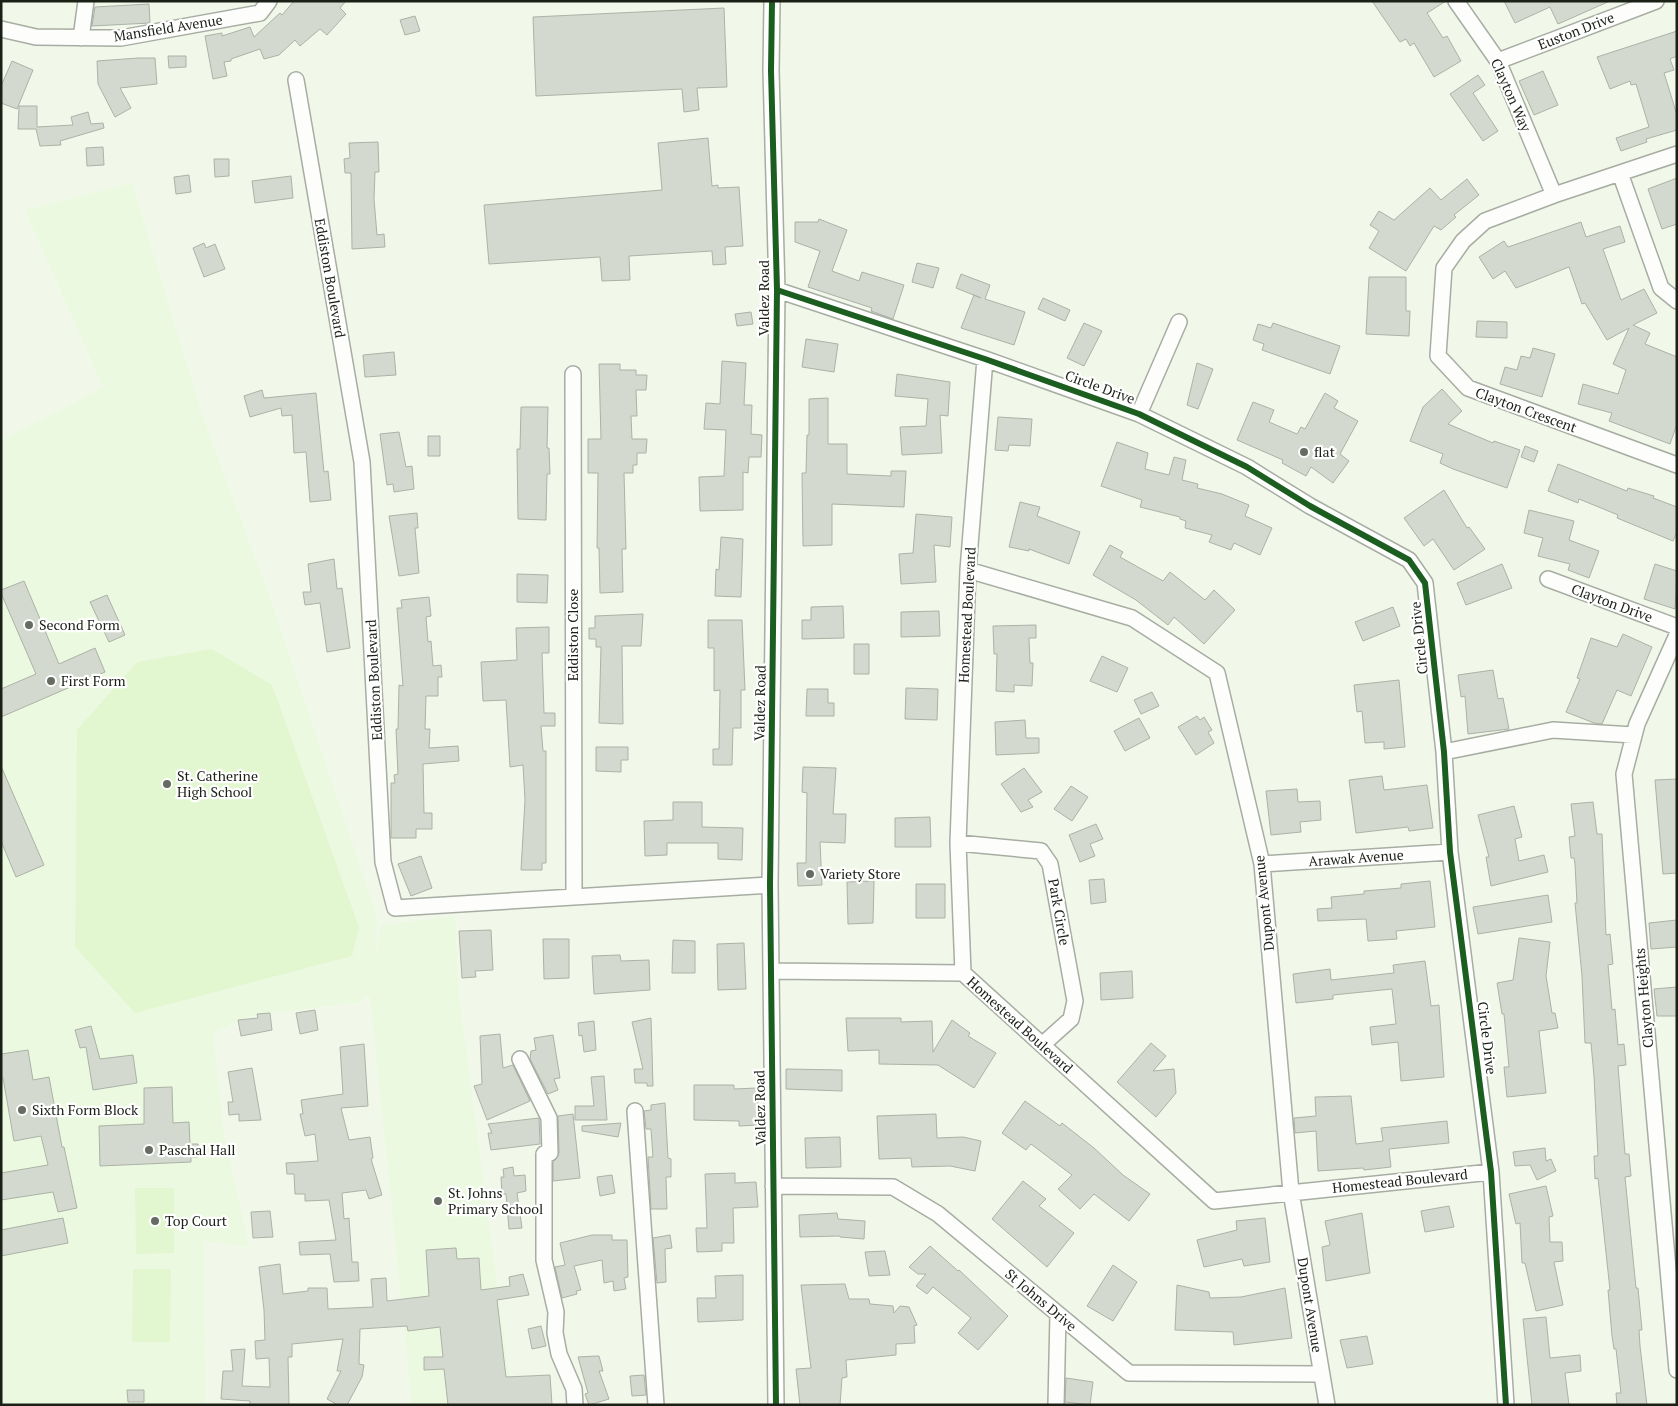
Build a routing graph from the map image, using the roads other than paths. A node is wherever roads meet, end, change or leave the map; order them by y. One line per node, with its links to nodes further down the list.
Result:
1 (86, 1): 8 (street)
2 (269, 1): 8 (street, Mansfield Avenue)
3 (772, 1): 14 (street, Valdez Road)
4 (1456, 1): 9 (street, Clayton Way)
5 (1656, 1): 6 (street, Euston Drive)
6 (1626, 6): 9 (street, Euston Drive)
7 (1, 29): 8 (street, Mansfield Avenue)
8 (81, 38)
9 (1498, 61): 13 (street, Clayton Way)
10 (296, 80): 31 (street, Eddiston Boulevard)
11 (1677, 154): 12 (street, Clayton Crescent)
12 (1620, 173): 13 (street, Clayton Crescent); 15 (street)
13 (1554, 195): 20 (street, Clayton Crescent)
14 (778, 290): 17 (street, Circle Drive); 30 (street, Valdez Road)
15 (1677, 301)
16 (1179, 322): 19 (street)
17 (985, 359): 19 (street, Circle Drive); 21 (street, Homestead Boulevard)
18 (573, 374): 31 (street, Eddiston Close)
19 (1138, 414): 26 (street, Circle Drive)
20 (1677, 464)
21 (968, 570): 27 (street, Homestead Boulevard); 29 (street, Dupont Avenue)
22 (1548, 579): 23 (street, Clayton Drive)
23 (1677, 627)
24 (1677, 635): 25 (street, Clayton Heights)
25 (1633, 735): 26 (street); 41 (street, Clayton Heights)
26 (1444, 752): 28 (street, Circle Drive)
27 (958, 843): 33 (street, Homestead Boulevard); 34 (street, Park Circle)
28 (1450, 852): 29 (street, Arawak Avenue); 37 (street, Circle Drive)
29 (1262, 864): 39 (street, Dupont Avenue)
30 (770, 886): 31 (street, Eddiston Boulevard); 32 (street, Valdez Road)
31 (574, 897)
32 (771, 971): 33 (street); 38 (street, Valdez Road)
33 (963, 973): 34 (street, Homestead Boulevard)
34 (1042, 1044): 39 (street, Homestead Boulevard)
35 (520, 1059): 43 (street)
36 (635, 1110): 44 (street)
37 (1491, 1172): 39 (street, Homestead Boulevard); 48 (street, Circle Drive)
38 (774, 1186): 40 (street, St Johns Drive); 45 (street, Valdez Road)
39 (1291, 1192): 42 (street, Dupont Avenue)
40 (1058, 1314): 42 (street, St Johns Drive); 46 (street)
41 (1677, 1370)
42 (1321, 1374): 47 (street, Dupont Avenue)
43 (575, 1405)
44 (656, 1405)
45 (776, 1405)
46 (1056, 1405)
47 (1327, 1405)
48 (1506, 1405)

